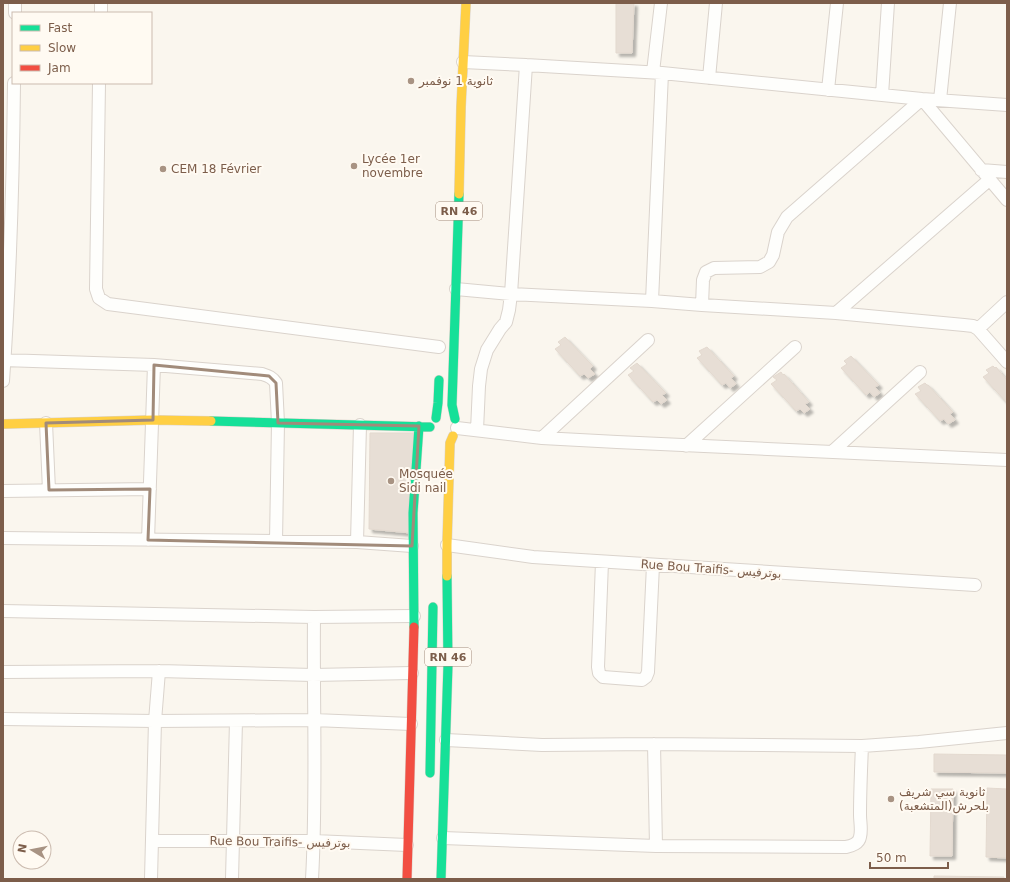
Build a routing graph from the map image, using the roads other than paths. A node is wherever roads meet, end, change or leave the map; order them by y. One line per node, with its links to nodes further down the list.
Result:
1 (466, 3): 7 (main road, RN 46)
2 (661, 3): 9 (street)
3 (716, 3): 10 (street)
4 (837, 3): 13 (street)
5 (888, 3): 14 (street)
6 (950, 3): 16 (street)
7 (463, 62): 8 (street); 23 (main road, RN 46)
8 (526, 65): 9 (street); 25 (street)
9 (657, 73): 10 (street); 26 (street)
10 (709, 78): 13 (street)
11 (14, 84): 18 (street)
12 (99, 84): 32 (street)
13 (828, 90): 14 (street)
14 (882, 95): 15 (street)
15 (922, 99): 16 (street); 19 (street); 28 (street)
16 (940, 100): 17 (street)
17 (1007, 104)
18 (8, 140): 24 (street)
19 (981, 170): 20 (street); 21 (street)
20 (1007, 172)
21 (989, 180): 22 (street); 29 (street)
22 (1007, 200)
23 (456, 289): 25 (street); 47 (main road, RN 46)
24 (5, 290): 34 (street)
25 (511, 294): 26 (street); 48 (street)
26 (652, 301): 28 (street)
27 (1007, 302): 30 (street)
28 (702, 305): 29 (street)
29 (836, 313): 30 (street)
30 (978, 329): 35 (street)
31 (648, 340): 50 (street)
32 (440, 347)
33 (795, 347): 51 (street)
34 (4, 360): 36 (street); 39 (street)
35 (1007, 362)
36 (154, 365): 41 (street); 43 (street)
37 (439, 368): 40 (main road)
38 (920, 372): 52 (street)
39 (3, 381)
40 (436, 418): 47 (main road); 49 (main road)
41 (153, 420): 42 (main road); 43 (main road); 54 (street)
42 (46, 423): 44 (main road); 55 (street)
43 (278, 423): 45 (main road); 59 (street)
44 (3, 424)
45 (360, 425): 46 (main road); 60 (street)
46 (419, 426): 49 (main road); 62 (main road)
47 (455, 428): 48 (street); 49 (main road); 61 (main road, RN 46)
48 (477, 430): 50 (street)
49 (436, 434)
50 (542, 438): 51 (street)
51 (686, 446): 52 (street)
52 (832, 452): 53 (street)
53 (1007, 460)
54 (150, 489): 55 (street); 58 (street)
55 (49, 490): 56 (street)
56 (3, 491)
57 (3, 538): 58 (street)
58 (148, 540): 59 (street)
59 (276, 541): 60 (street)
60 (357, 542): 62 (street)
61 (447, 545): 63 (street, Rue Bou Traifis- بوترفيس); 80 (main road, RN 46)
62 (412, 546): 68 (main road)
63 (602, 562): 64 (street, Rue Bou Traifis- بوترفيس); 64 (street)
64 (653, 565): 65 (street, Rue Bou Traifis- بوترفيس)
65 (976, 585)
66 (433, 595): 83 (main road, RN 46)
67 (3, 611): 69 (street)
68 (414, 616): 69 (street); 72 (main road)
69 (314, 617): 73 (street)
70 (159, 671): 71 (street); 73 (street); 76 (street)
71 (3, 672)
72 (412, 673): 73 (street); 78 (main road)
73 (313, 675): 75 (street)
74 (3, 720): 76 (street)
75 (314, 720): 77 (street); 78 (street); 87 (street)
76 (155, 721): 77 (street); 85 (street)
77 (236, 721): 86 (street)
78 (411, 724): 88 (main road)
79 (1007, 732): 82 (street)
80 (446, 740): 81 (street); 84 (main road, RN 46)
81 (654, 744): 82 (street); 89 (street)
82 (862, 746): 89 (street)
83 (430, 784)
84 (443, 838): 89 (street); 94 (main road, RN 46)
85 (152, 841): 86 (street, Rue Bou Traifis- بوترفيس); 90 (street)
86 (233, 841): 87 (street, Rue Bou Traifis- بوترفيس); 91 (street)
87 (314, 841): 88 (street, Rue Bou Traifis- بوترفيس); 92 (street)
88 (407, 845): 93 (main road)
89 (656, 846)
90 (151, 879)
91 (232, 879)
92 (312, 879)
93 (406, 879)
94 (441, 879)

